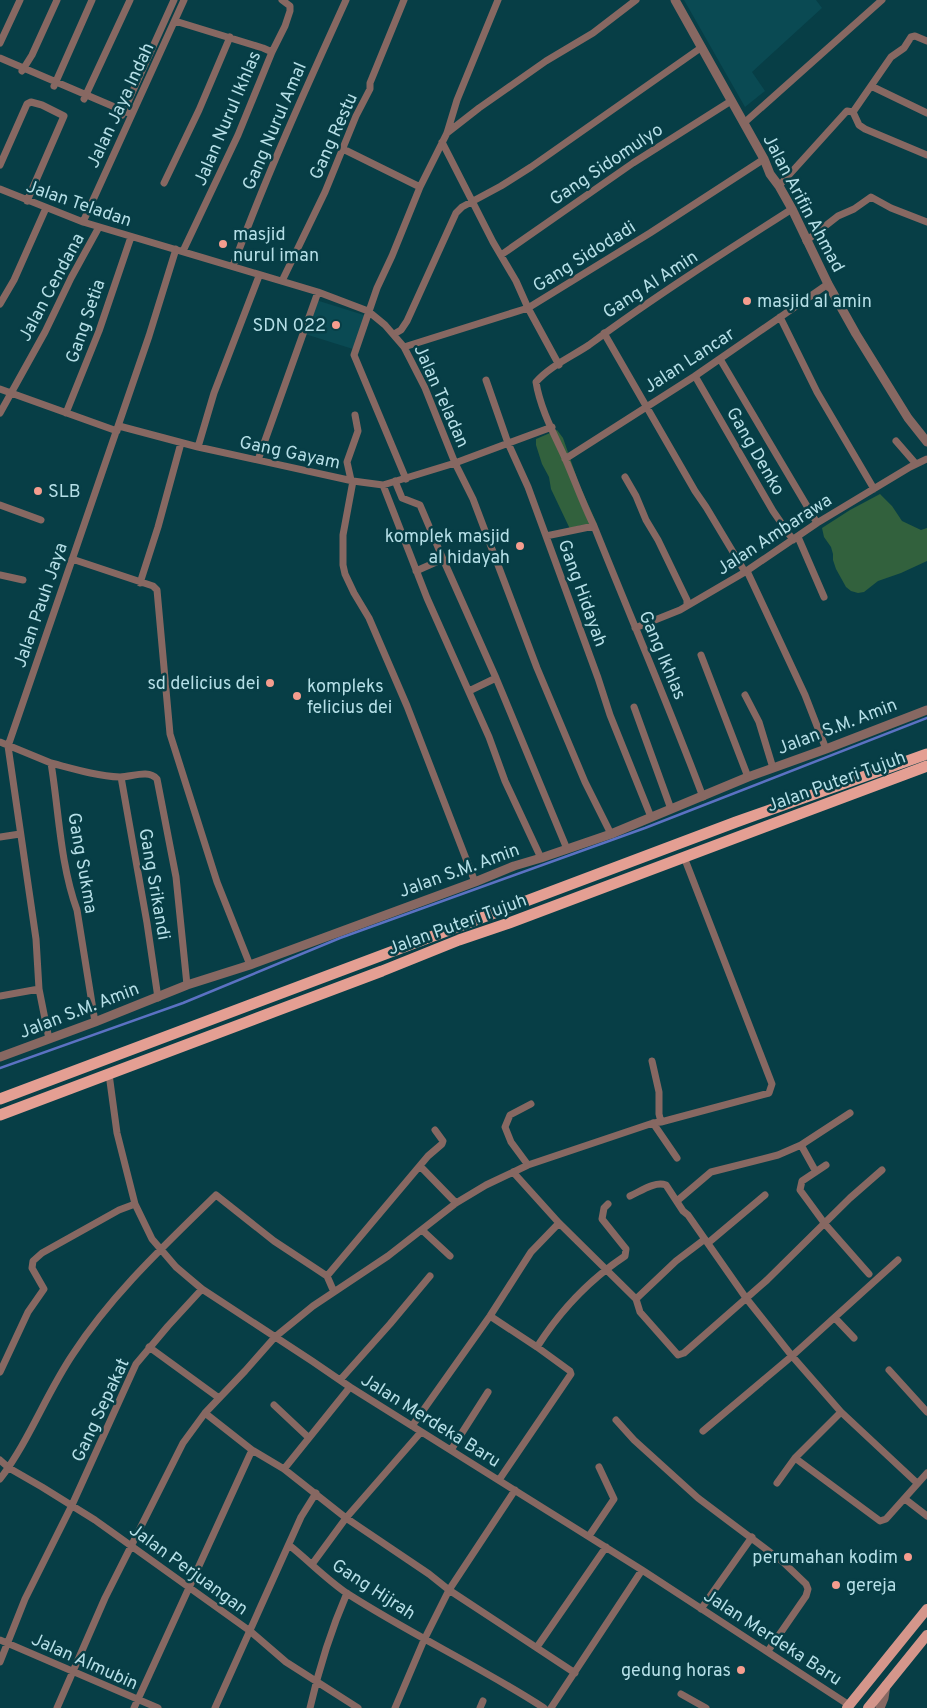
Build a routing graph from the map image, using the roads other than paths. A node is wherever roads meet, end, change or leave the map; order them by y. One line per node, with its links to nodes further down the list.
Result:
1 (20, 0): 17 (street)
2 (57, 0): 22 (street)
3 (92, 0): 23 (street)
4 (130, 0): 25 (street)
5 (174, 0): 28 (street)
6 (184, 0): 14 (street, Jalan Jaya Indah)
7 (282, 0): 19 (street, Jalan Nurul Ikhlas)
8 (346, 0): 53 (street, Gang Nurul Amal)
9 (404, 0): 34 (street, Gang Restu)
10 (498, 0): 32 (street)
11 (636, 0): 32 (street)
12 (675, 0): 18 (street, Jalan Arifin Ahmad)
13 (882, 0): 31 (street)
14 (175, 21): 15 (street); 30 (street, Jalan Jaya Indah)
15 (230, 37): 19 (street); 38 (street)
16 (926, 39): 24 (street)
17 (0, 44)
18 (702, 47): 26 (street, Jalan Arifin Ahmad); 43 (street)
19 (272, 52): 51 (street, Jalan Nurul Ikhlas)
20 (0, 58): 22 (street)
21 (0, 62): 22 (street)
22 (23, 70): 23 (street)
23 (55, 84): 25 (street)
24 (871, 86): 27 (street); 29 (street)
25 (85, 97): 28 (street)
26 (731, 101): 31 (street, Jalan Arifin Ahmad); 52 (street, Gang Sidomulyo)
27 (853, 112): 35 (street); 40 (street)
28 (123, 113): 30 (street)
29 (927, 113)
30 (130, 116): 46 (street, Jalan Jaya Indah)
31 (744, 122): 36 (street, Jalan Arifin Ahmad)
32 (447, 133): 33 (street)
33 (442, 142): 39 (street); 43 (street)
34 (343, 149): 39 (street); 55 (street, Gang Restu)
35 (927, 155)
36 (764, 159): 40 (street, Jalan Arifin Ahmad); 59 (street, Gang Sidodadi)
37 (0, 165): 42 (street)
38 (164, 184)
39 (420, 186): 60 (street)
40 (779, 186): 45 (street, Jalan Arifin Ahmad)
41 (0, 189): 42 (street, Jalan Teladan)
42 (27, 201): 44 (street, Jalan Teladan)
43 (473, 202): 52 (street); 63 (street)
44 (46, 208): 46 (street, Jalan Teladan); 58 (street)
45 (792, 209): 50 (street, Jalan Arifin Ahmad); 62 (street, Gang Al Amin)
46 (83, 222): 48 (street, Jalan Teladan)
47 (927, 222): 50 (street)
48 (99, 227): 49 (street, Jalan Teladan); 71 (street, Jalan Cendana)
49 (130, 237): 51 (street, Jalan Teladan); 74 (street, Gang Setia)
50 (806, 241): 56 (street, Jalan Arifin Ahmad)
51 (180, 250): 53 (street, Jalan Teladan); 77 (street, Jalan Pauh Jaya)
52 (501, 255): 59 (street)
53 (233, 266): 54 (street, Jalan Teladan)
54 (260, 276): 55 (street, Jalan Teladan); 82 (street)
55 (282, 281): 57 (street, Jalan Teladan)
56 (828, 284): 61 (street, Jalan Lancar); 79 (street, Jalan Arifin Ahmad)
57 (318, 292): 60 (street, Jalan Teladan); 85 (street)
58 (0, 304)
59 (528, 308): 64 (street, Gang Sidodadi); 66 (street)
60 (368, 311): 63 (street, Jalan Teladan); 89 (street)
61 (780, 317): 65 (street, Jalan Lancar); 93 (street)
62 (604, 333): 66 (street, Gang Al Amin); 72 (street)
63 (394, 334): 64 (street, Jalan Teladan)
64 (404, 347): 86 (street, Jalan Teladan)
65 (720, 359): 67 (street, Jalan Lancar); 96 (street)
66 (559, 365): 70 (street, Gang Al Amin)
67 (695, 376): 72 (street, Jalan Lancar); 99 (street, Gang Denko)
68 (486, 380): 81 (street, Gang Hidayah)
69 (0, 389): 71 (street, Gang Gayam)
70 (538, 392): 76 (street, Gang Ikhlas)
71 (10, 393): 73 (street, Jalan Cendana); 74 (street, Gang Gayam)
72 (646, 407): 83 (street, Jalan Lancar); 103 (street)
73 (0, 413)
74 (66, 414): 77 (street, Gang Gayam)
75 (355, 415): 90 (street)
76 (552, 427): 81 (street, Gang Gayam); 83 (street, Gang Ikhlas)
77 (118, 428): 80 (street, Gang Gayam); 100 (street, Jalan Pauh Jaya)
78 (896, 441): 87 (street)
79 (927, 442)
80 (181, 443): 82 (street, Gang Gayam); 106 (street)
81 (508, 443): 86 (street, Gang Gayam); 98 (street, Gang Hidayah)
82 (198, 447): 85 (street, Gang Gayam)
83 (566, 459): 97 (street, Gang Ikhlas)
84 (927, 459): 87 (street, Jalan Ambarawa)
85 (258, 460): 90 (street, Gang Gayam)
86 (455, 463): 89 (street, Gang Gayam); 129 (street, Jalan Teladan)
87 (916, 464): 93 (street, Jalan Ambarawa)
88 (624, 477): 108 (street)
89 (406, 479): 91 (street, Gang Gayam)
90 (352, 481): 92 (street, Gang Gayam); 134 (street)
91 (395, 481): 92 (street, Gang Gayam); 101 (street)
92 (383, 485): 102 (street)
93 (874, 489): 96 (street, Jalan Ambarawa)
94 (0, 505): 95 (street)
95 (41, 520)
96 (817, 523): 99 (street, Jalan Ambarawa)
97 (594, 526): 98 (street); 109 (street, Gang Ikhlas)
98 (546, 536): 127 (street, Gang Hidayah)
99 (795, 539): 103 (street, Jalan Ambarawa); 107 (street, Gang Denko)
100 (72, 559): 106 (street); 117 (street, Jalan Pauh Jaya)
101 (443, 559): 102 (street); 111 (street)
102 (416, 571): 112 (street)
103 (746, 571): 108 (street, Jalan Ambarawa); 118 (street)
104 (0, 575): 105 (street)
105 (23, 580)
106 (140, 583): 135 (street)
107 (824, 597)
108 (687, 605): 109 (street, Jalan Ambarawa)
109 (635, 628): 125 (street, Gang Ikhlas)
110 (701, 655): 124 (street)
111 (496, 678): 112 (street); 131 (street)
112 (469, 692): 133 (street)
113 (745, 695): 122 (street)
114 (634, 707): 126 (street)
115 (927, 710): 118 (street, Jalan S.M. Amin)
116 (0, 742): 117 (street)
117 (8, 746): 120 (street); 128 (street, Jalan Pauh Jaya)
118 (826, 749): 122 (street, Jalan S.M. Amin)
119 (927, 754): 145 (highway, Jalan Puteri Tujuh)
120 (51, 764): 123 (street); 140 (street, Gang Sukma)
121 (927, 766): 132 (highway, Jalan Puteri Tujuh)
122 (773, 768): 124 (street, Jalan S.M. Amin)
123 (121, 777): 136 (street); 139 (street, Gang Srikandi)
124 (748, 777): 125 (street, Jalan S.M. Amin)
125 (704, 797): 126 (street, Jalan S.M. Amin)
126 (672, 809): 127 (street, Jalan S.M. Amin)
127 (651, 817): 129 (street, Jalan S.M. Amin)
128 (20, 834): 130 (street); 137 (street, Jalan Pauh Jaya)
129 (611, 834): 131 (street, Jalan S.M. Amin)
130 (0, 837)
131 (568, 849): 133 (street, Jalan S.M. Amin)
132 (684, 857): 144 (highway, Jalan Puteri Tujuh); 149 (street)
133 (541, 858): 134 (street, Jalan S.M. Amin)
134 (475, 882): 135 (street, Jalan S.M. Amin)
135 (250, 965): 136 (street, Jalan S.M. Amin)
136 (187, 985): 139 (street, Jalan S.M. Amin)
137 (39, 989): 138 (street); 141 (street, Jalan Pauh Jaya)
138 (0, 996)
139 (158, 998): 140 (street, Jalan S.M. Amin)
140 (95, 1022): 141 (street, Jalan S.M. Amin)
141 (49, 1039): 142 (street, Jalan S.M. Amin)
142 (0, 1057)
143 (652, 1061): 149 (street)
144 (109, 1074): 148 (highway, Jalan Puteri Tujuh); 164 (street, Jalan Merdeka Baru)
145 (0, 1099)
146 (531, 1104): 154 (street)
147 (850, 1113): 152 (street)
148 (0, 1115)
149 (661, 1122): 150 (street)
150 (653, 1123): 153 (street); 154 (street)
151 (435, 1130): 156 (street)
152 (801, 1145): 159 (street); 162 (street)
153 (677, 1158)
154 (528, 1165): 158 (street)
155 (826, 1165): 159 (street)
156 (420, 1166): 163 (street); 175 (street)
157 (882, 1170): 167 (street)
158 (513, 1172): 163 (street); 166 (street)
159 (816, 1172): 167 (street)
160 (766, 1195): 169 (street)
161 (630, 1196): 162 (street)
162 (677, 1200): 169 (street)
163 (456, 1203): 168 (street)
164 (135, 1204): 170 (street, Jalan Merdeka Baru); 189 (street)
165 (608, 1204): 173 (street)
166 (559, 1222): 173 (street); 181 (street)
167 (825, 1224): 174 (street); 180 (street)
168 (422, 1230): 171 (street); 178 (street)
169 (706, 1241): 179 (street); 180 (street)
170 (160, 1250): 175 (street); 177 (street, Jalan Merdeka Baru); 208 (street)
171 (450, 1256)
172 (898, 1260): 182 (street)
173 (606, 1268): 179 (street); 186 (street)
174 (869, 1274)
175 (327, 1276): 178 (street)
176 (430, 1276): 190 (street)
177 (202, 1289): 183 (street, Jalan Merdeka Baru); 185 (street, Gang Sepakat)
178 (334, 1292): 183 (street)
179 (636, 1298): 180 (street)
180 (746, 1298): 187 (street)
181 (490, 1316): 186 (street); 199 (street)
182 (835, 1318): 184 (street); 187 (street)
183 (275, 1336): 190 (street, Jalan Merdeka Baru); 193 (street)
184 (854, 1338)
185 (149, 1347): 193 (street); 218 (street, Gang Sepakat)
186 (537, 1347): 212 (street)
187 (792, 1356): 195 (street); 200 (street)
188 (889, 1370): 196 (street)
189 (0, 1372)
190 (340, 1380): 191 (street, Jalan Merdeka Baru)
191 (350, 1388): 199 (street, Jalan Merdeka Baru); 202 (street)
192 (488, 1392): 204 (street)
193 (219, 1398): 197 (street)
194 (274, 1405): 202 (street)
195 (841, 1412): 205 (street); 214 (street)
196 (927, 1412)
197 (205, 1413): 203 (street); 224 (street)
198 (616, 1420): 222 (street)
199 (412, 1426): 201 (street, Jalan Merdeka Baru)
200 (703, 1431)
201 (421, 1432): 204 (street, Jalan Merdeka Baru); 220 (street, Gang Hijrah)
202 (308, 1437): 209 (street)
203 (252, 1450): 209 (street); 228 (street)
204 (450, 1450): 212 (street, Jalan Merdeka Baru)
205 (795, 1458): 213 (street); 217 (street)
206 (0, 1460): 208 (street, Jalan Perjuangan)
207 (599, 1467): 221 (street)
208 (9, 1468): 211 (street); 218 (street, Jalan Perjuangan)
209 (284, 1468): 216 (street)
210 (927, 1473): 214 (street)
211 (0, 1479)
212 (499, 1480): 215 (street, Jalan Merdeka Baru)
213 (778, 1483)
214 (917, 1483): 217 (street)
215 (515, 1490): 221 (street, Jalan Merdeka Baru); 229 (street)
216 (316, 1494): 220 (street); 223 (street)
217 (905, 1499): 219 (street)
218 (72, 1505): 224 (street, Jalan Perjuangan); 236 (street, Gang Sepakat)
219 (927, 1516)
220 (346, 1518): 226 (street, Gang Hijrah); 229 (street)
221 (589, 1536): 225 (street, Jalan Merdeka Baru)
222 (752, 1537): 232 (street); 238 (street)
223 (289, 1545): 226 (street); 233 (street)
224 (131, 1547): 228 (street, Jalan Perjuangan); 240 (street)
225 (606, 1547): 227 (street, Jalan Merdeka Baru); 237 (street)
226 (313, 1563): 230 (street, Gang Hijrah)
227 (642, 1570): 232 (street, Jalan Merdeka Baru); 241 (street)
228 (189, 1588): 233 (street, Jalan Perjuangan); 245 (street)
229 (449, 1590): 235 (street); 237 (street)
230 (347, 1593): 235 (street, Gang Hijrah); 242 (street)
231 (927, 1608): 246 (main road)
232 (701, 1609): 238 (street, Jalan Merdeka Baru)
233 (250, 1632): 242 (street, Jalan Perjuangan); 250 (street)
234 (927, 1634): 243 (main road)
235 (424, 1640): 253 (street); 254 (street, Gang Hijrah)
236 (4, 1642): 239 (street, Gang Sepakat); 240 (street, Jalan Almubin)
237 (537, 1647): 241 (street)
238 (768, 1651): 246 (street, Jalan Merdeka Baru)
239 (0, 1662)
240 (73, 1672): 245 (street, Jalan Almubin); 247 (street)
241 (575, 1673): 255 (street)
242 (316, 1682): 251 (street); 252 (street, Jalan Perjuangan)
243 (886, 1685): 257 (main road); 258 (street)
244 (681, 1694): 256 (street)
245 (137, 1700): 248 (street); 249 (street, Jalan Almubin)
246 (848, 1706)
247 (58, 1708)
248 (134, 1708)
249 (158, 1708)
250 (215, 1708)
251 (310, 1708)
252 (358, 1708)
253 (395, 1708)
254 (544, 1708)
255 (551, 1708)
256 (706, 1708)
257 (868, 1708)
258 (880, 1708)

